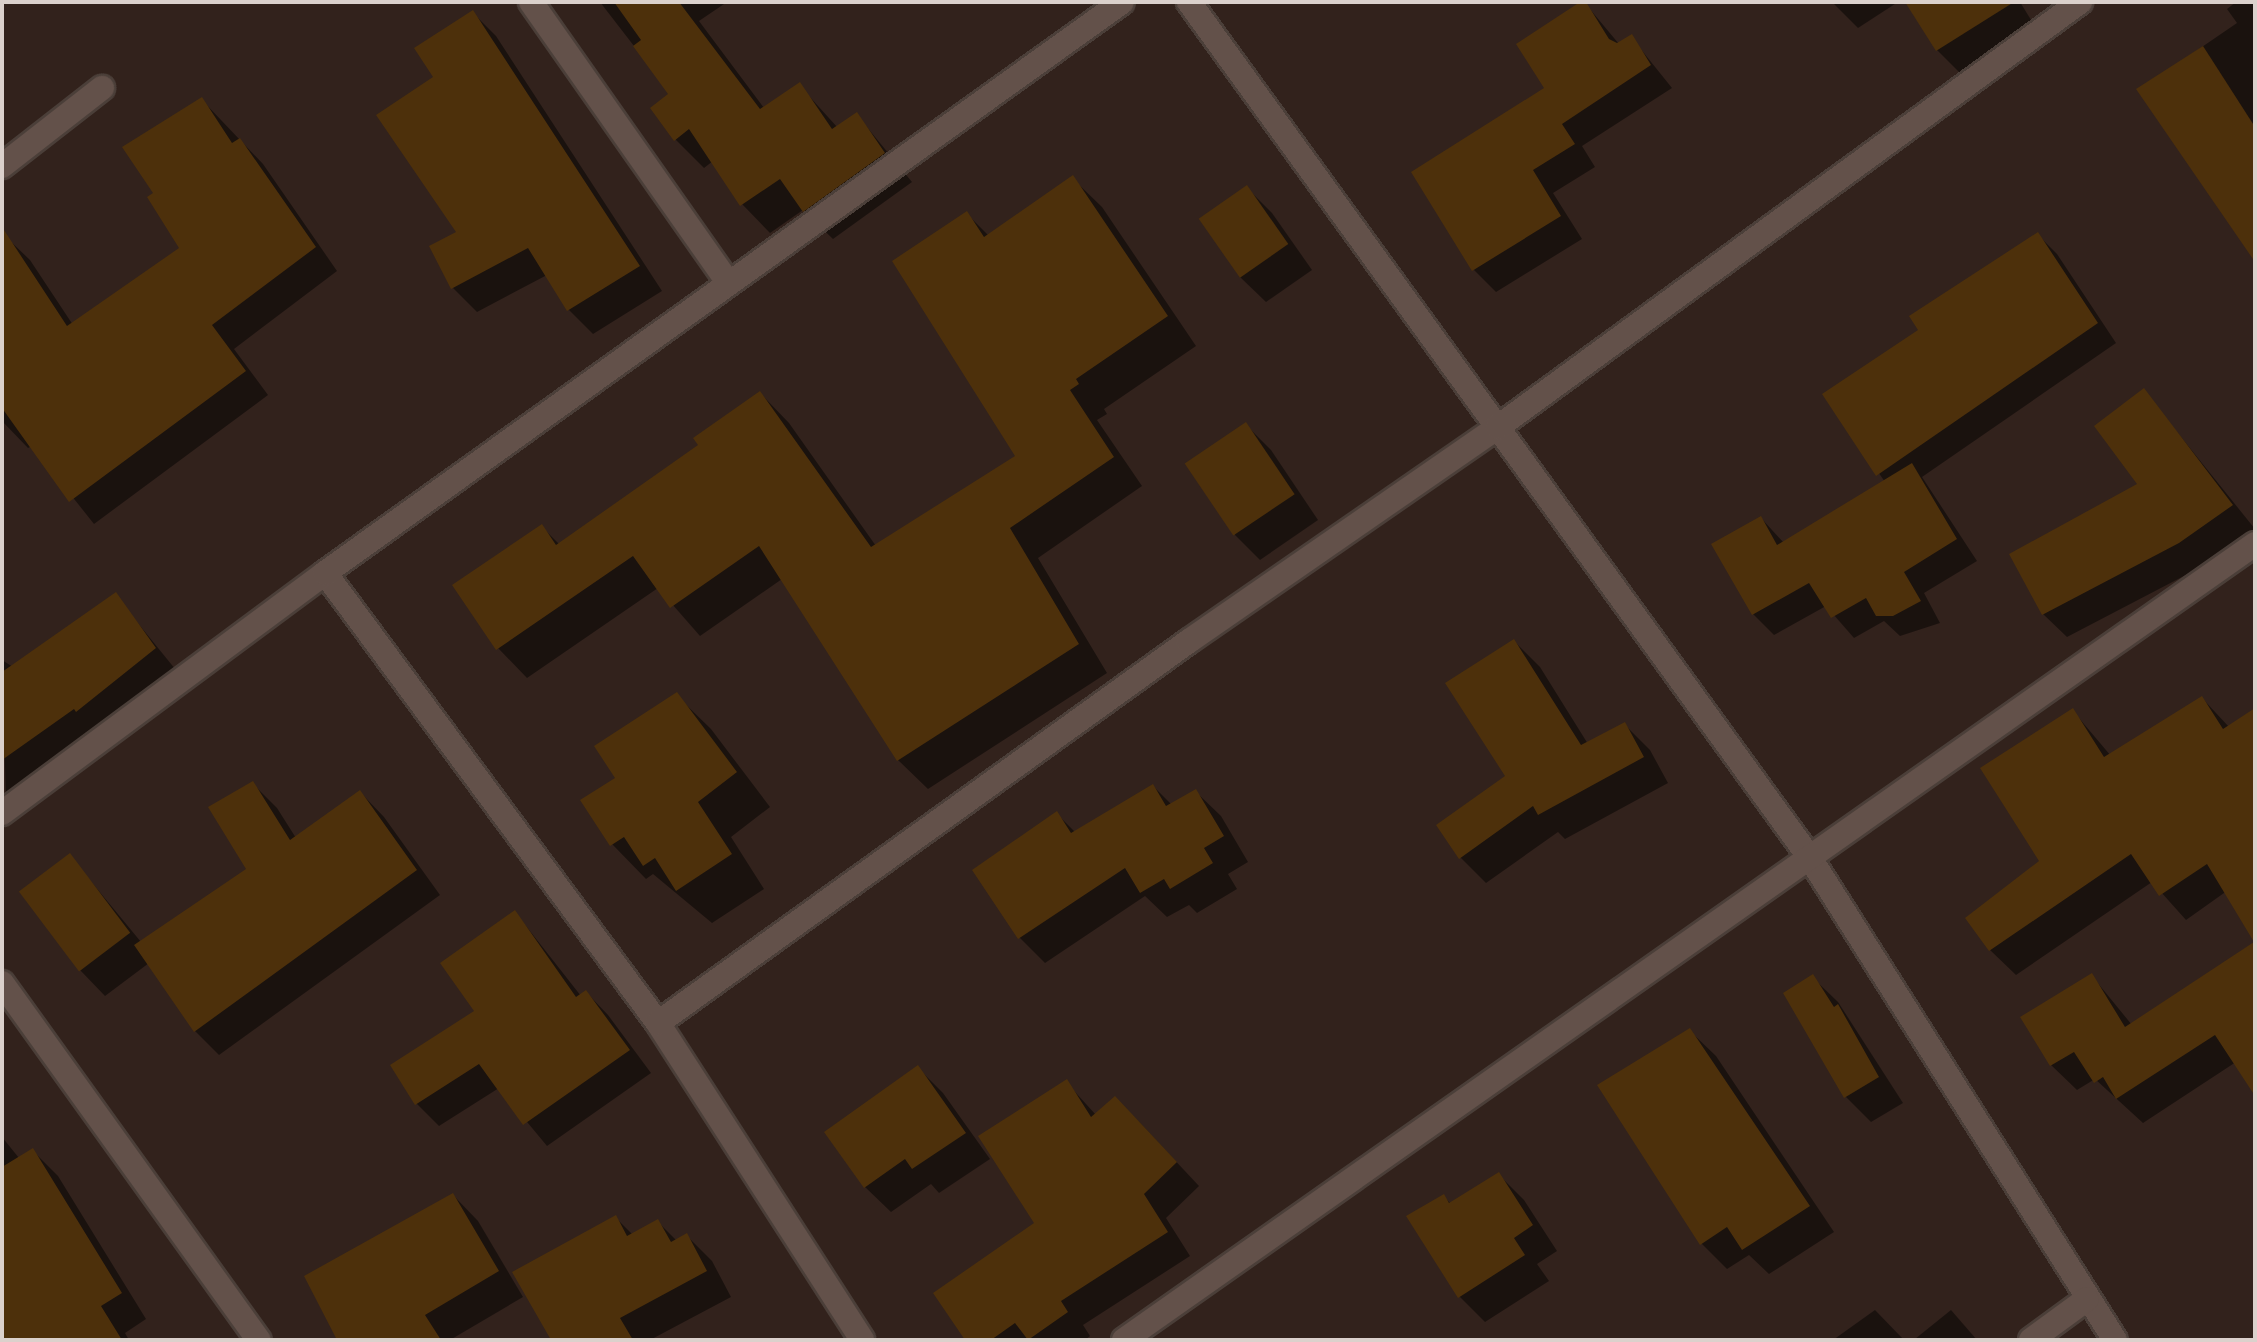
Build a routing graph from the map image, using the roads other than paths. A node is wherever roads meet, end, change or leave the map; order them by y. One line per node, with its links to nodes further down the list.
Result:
1 (531, 2): 7 (street)
2 (1122, 2): 7 (street)
3 (1189, 2): 8 (street)
4 (2080, 2): 8 (street)
5 (102, 88): 6 (street)
6 (2, 166)
7 (728, 282): 10 (street)
8 (1498, 427): 12 (street); 14 (street)
9 (2255, 544): 12 (street)
10 (325, 573): 11 (street); 14 (street)
11 (2, 813)
12 (1810, 858): 15 (street); 18 (street)
13 (2, 983): 16 (street)
14 (658, 1023): 17 (street)
15 (2087, 1299): 19 (street); 20 (street)
16 (252, 1337)
17 (862, 1340)
18 (1124, 1340)
19 (2031, 1340)
20 (2115, 1340)

